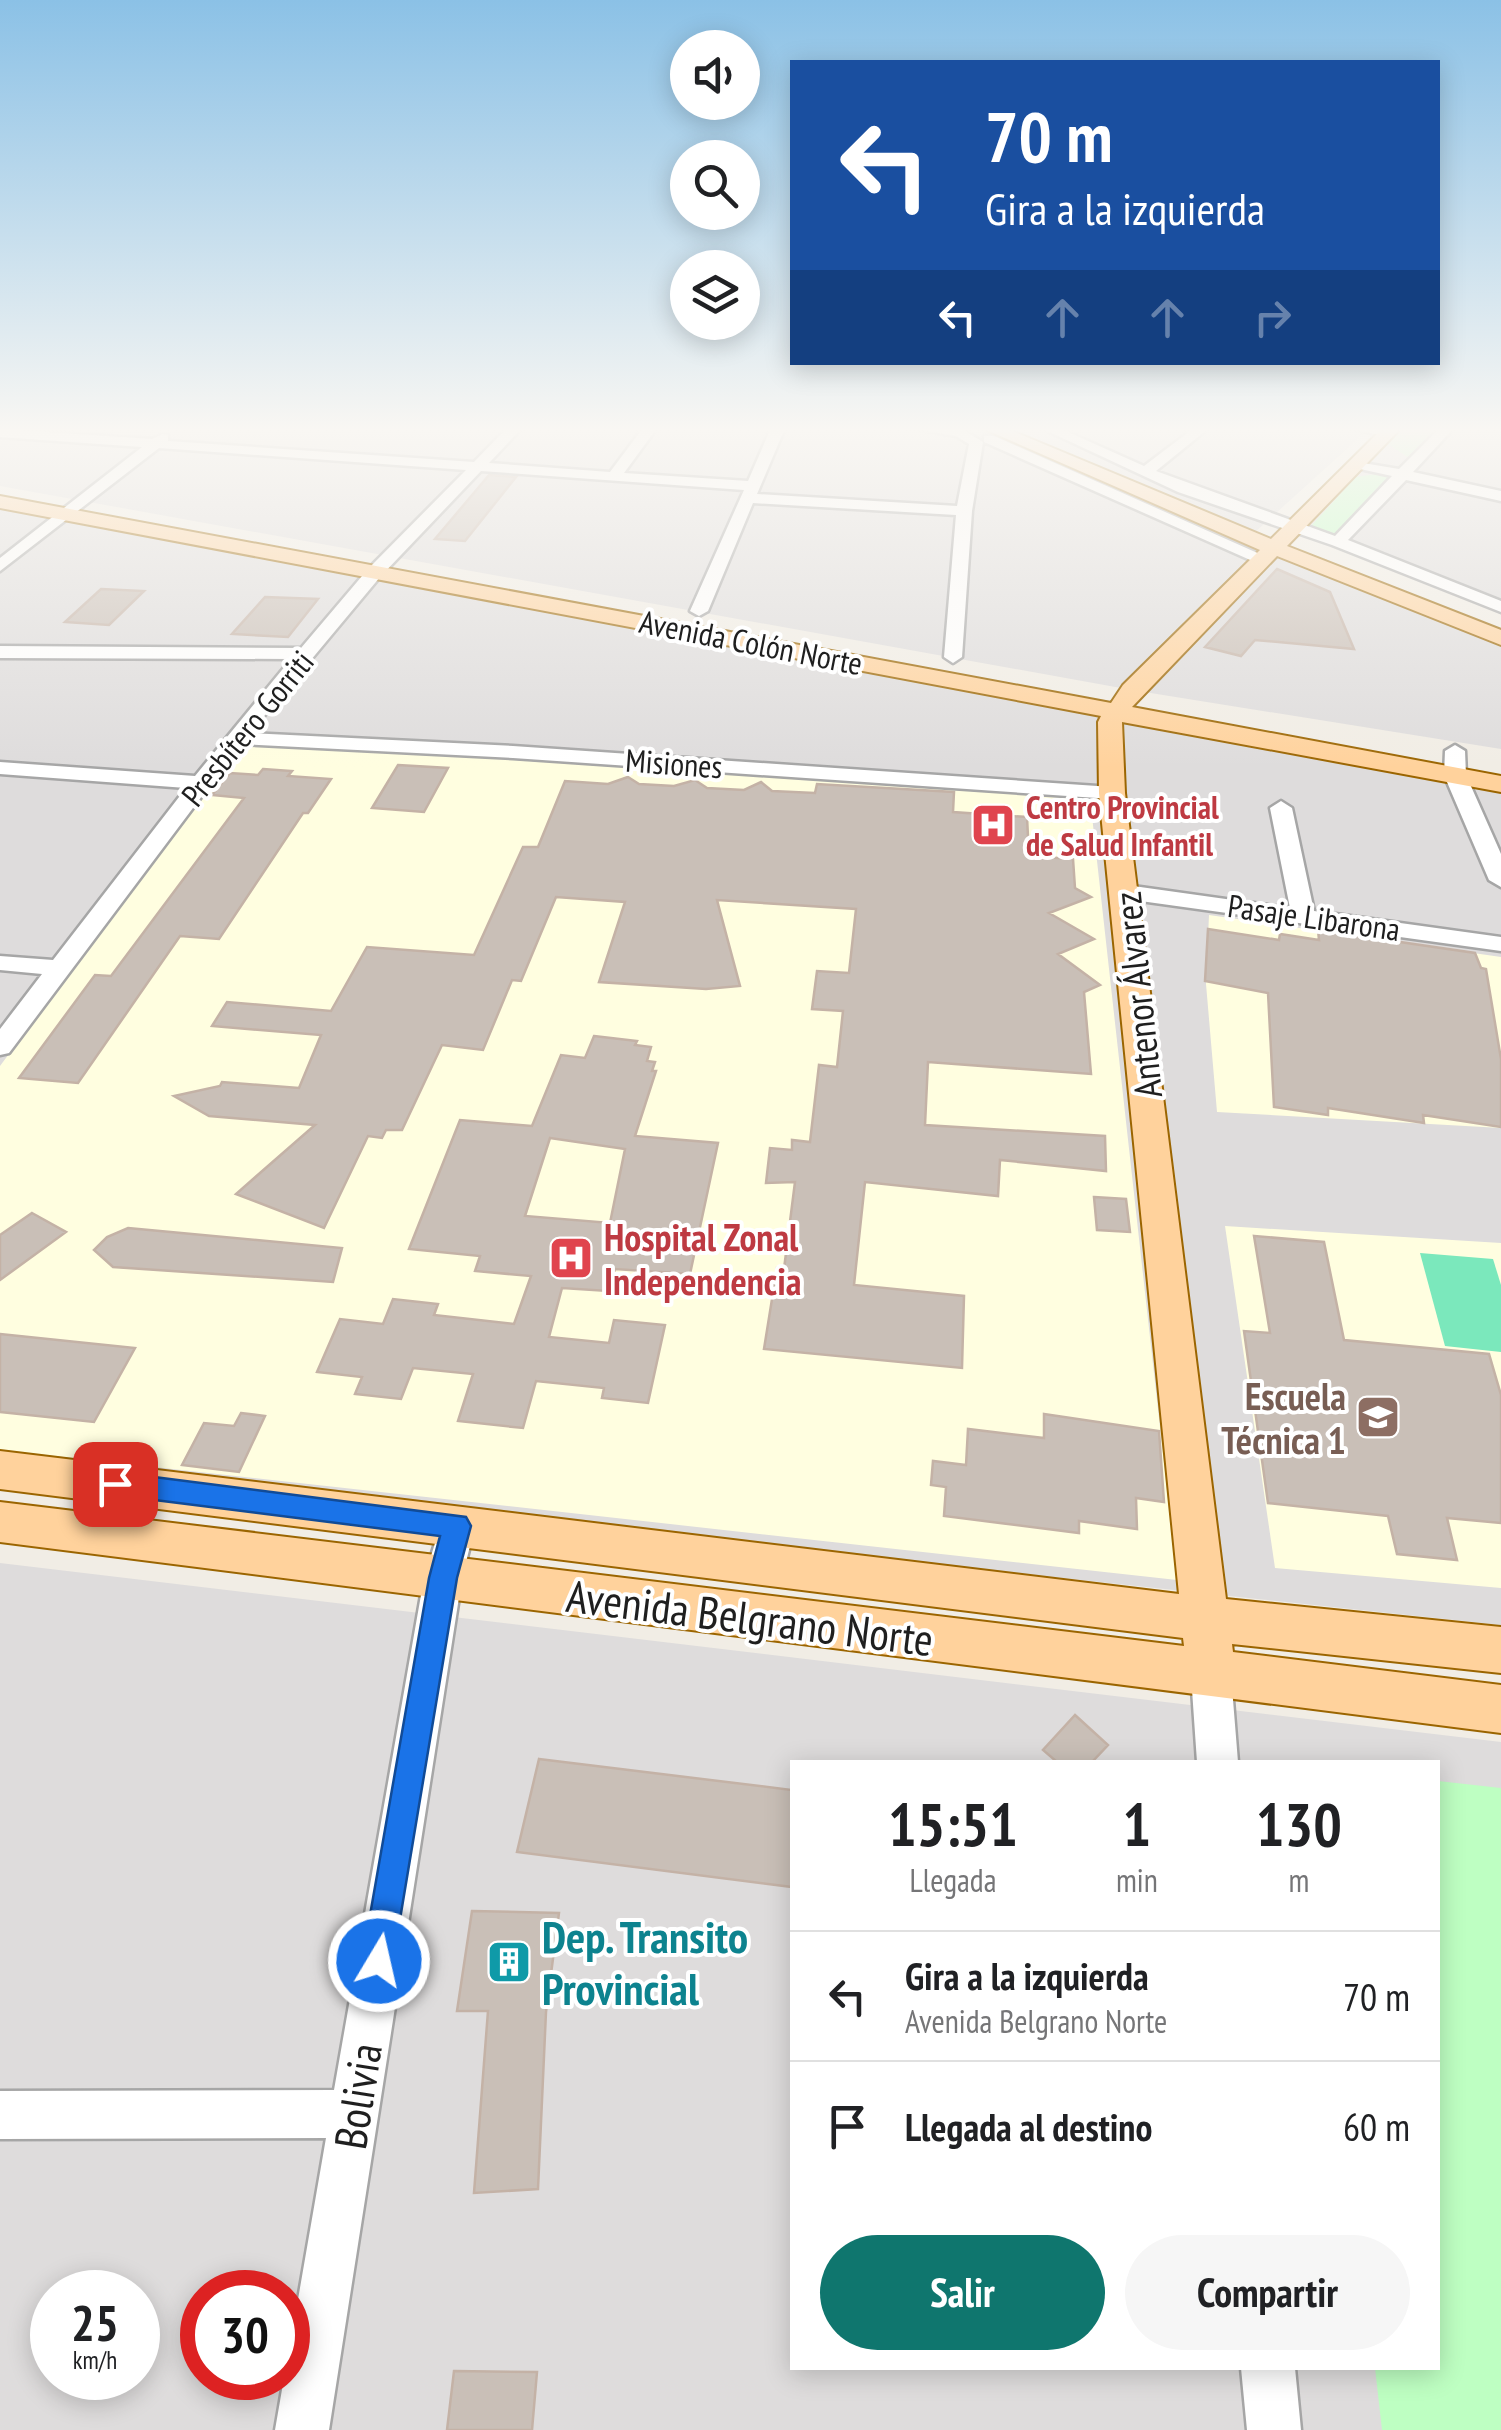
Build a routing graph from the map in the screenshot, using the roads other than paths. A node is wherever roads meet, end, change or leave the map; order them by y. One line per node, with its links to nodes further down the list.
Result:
1 (30, 541): 10 (street)
2 (250, 541): 11 (main road, Avenida Colón Norte)
3 (405, 541): 11 (street, Presbítero Gorriti)
4 (729, 541): 13 (street)
5 (962, 541): 19 (street)
6 (1275, 541): 9 (main road)
7 (1276, 541): 9 (street)
8 (1338, 542): 9 (street); 12 (street)
9 (1279, 543): 14 (main road); 15 (main road); 20 (main road)
10 (0, 566)
11 (382, 566): 13 (main road, Avenida Colón Norte); 18 (street, Presbítero Gorriti); 20 (main road, Avenida Colón Norte)
12 (1497, 600)
13 (699, 611): 16 (main road, Avenida Colón Norte)
14 (1501, 623)
15 (1501, 638)
16 (894, 646)
17 (0, 652): 18 (street)
18 (306, 654): 21 (street, Presbítero Gorriti)
19 (952, 657)
20 (1128, 695): 23 (main road, Avenida Colón Norte); 27 (main road, Antenor Álvarez)
21 (236, 738): 25 (street, Presbítero Gorriti); 27 (street, Misiones)
22 (1486, 757): 23 (main road, Avenida Colón Norte)
23 (1448, 758): 26 (main road, Avenida Colón Norte); 29 (street)
24 (0, 768): 25 (street)
25 (201, 783): 34 (street, Presbítero Gorriti)
26 (1501, 784)
27 (1112, 792): 30 (main road, Antenor Álvarez)
28 (1282, 808): 31 (street)
29 (1501, 880)
30 (1126, 892): 31 (street, Pasaje Libarona); 40 (main road, Antenor Álvarez)
31 (1302, 915): 32 (street, Pasaje Libarona)
32 (1501, 944)
33 (0, 963): 34 (street)
34 (60, 968): 35 (street, Presbítero Gorriti)
35 (0, 1047)
36 (0, 1470): 38 (main road, Avenida Belgrano Norte)
37 (0, 1522): 39 (main road, Avenida Belgrano Norte)
38 (457, 1526): 39 (street, Bolivia); 40 (main road, Avenida Belgrano Norte)
39 (443, 1578): 42 (main road, Avenida Belgrano Norte); 45 (street, Bolivia)
40 (1207, 1619): 41 (main road, Avenida Belgrano Norte); 42 (main road, Antenor Álvarez)
41 (1501, 1650)
42 (1211, 1675): 43 (main road, Avenida Belgrano Norte); 44 (street)
43 (1501, 1710)
44 (1218, 1760)
45 (354, 2114): 46 (street); 48 (street, Bolivia)
46 (0, 2115)
47 (1268, 2370): 49 (street)
48 (302, 2430)
49 (1274, 2430)

